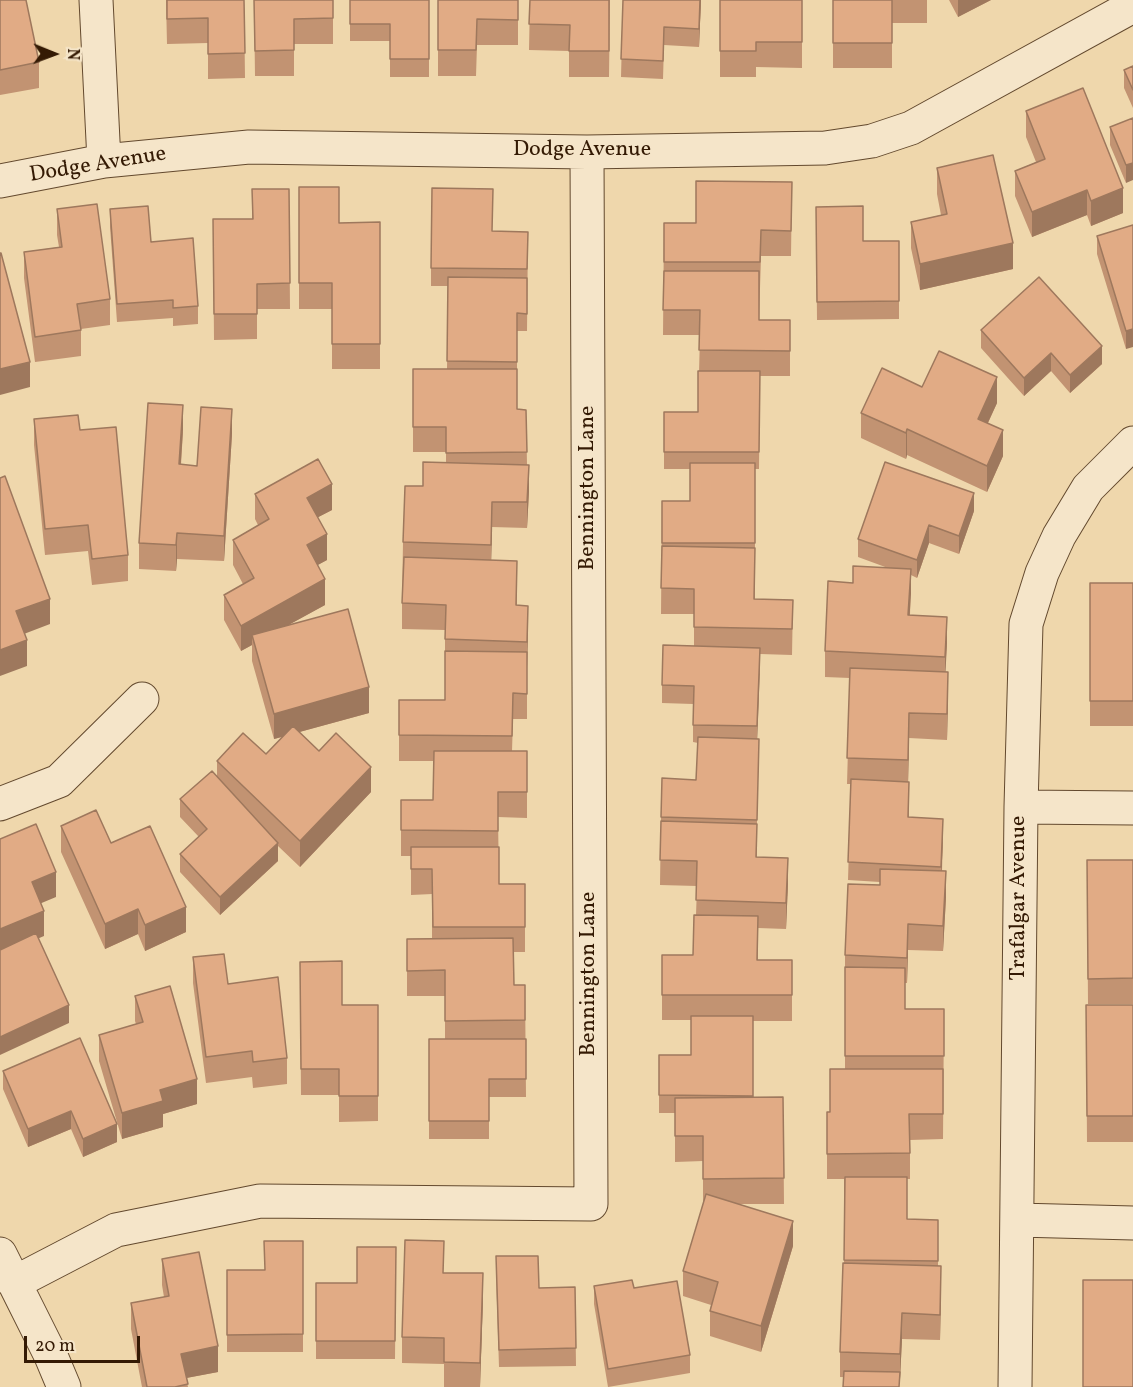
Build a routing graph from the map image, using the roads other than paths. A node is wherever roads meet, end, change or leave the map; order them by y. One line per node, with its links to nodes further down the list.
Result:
1 (96, 0): 4 (street)
2 (1133, 6): 3 (street, Dodge Avenue)
3 (587, 152): 4 (street, Dodge Avenue); 13 (street, Bennington Lane)
4 (104, 161): 5 (street, Dodge Avenue)
5 (0, 181)
6 (1133, 443): 9 (street, Trafalgar Avenue)
7 (142, 699): 8 (street)
8 (0, 804)
9 (1021, 807): 10 (street); 11 (street, Trafalgar Avenue)
10 (1133, 808)
11 (1018, 1220): 12 (street); 15 (street, Trafalgar Avenue)
12 (1133, 1222)
13 (7, 1269): 14 (street)
14 (64, 1387)
15 (1015, 1387)

